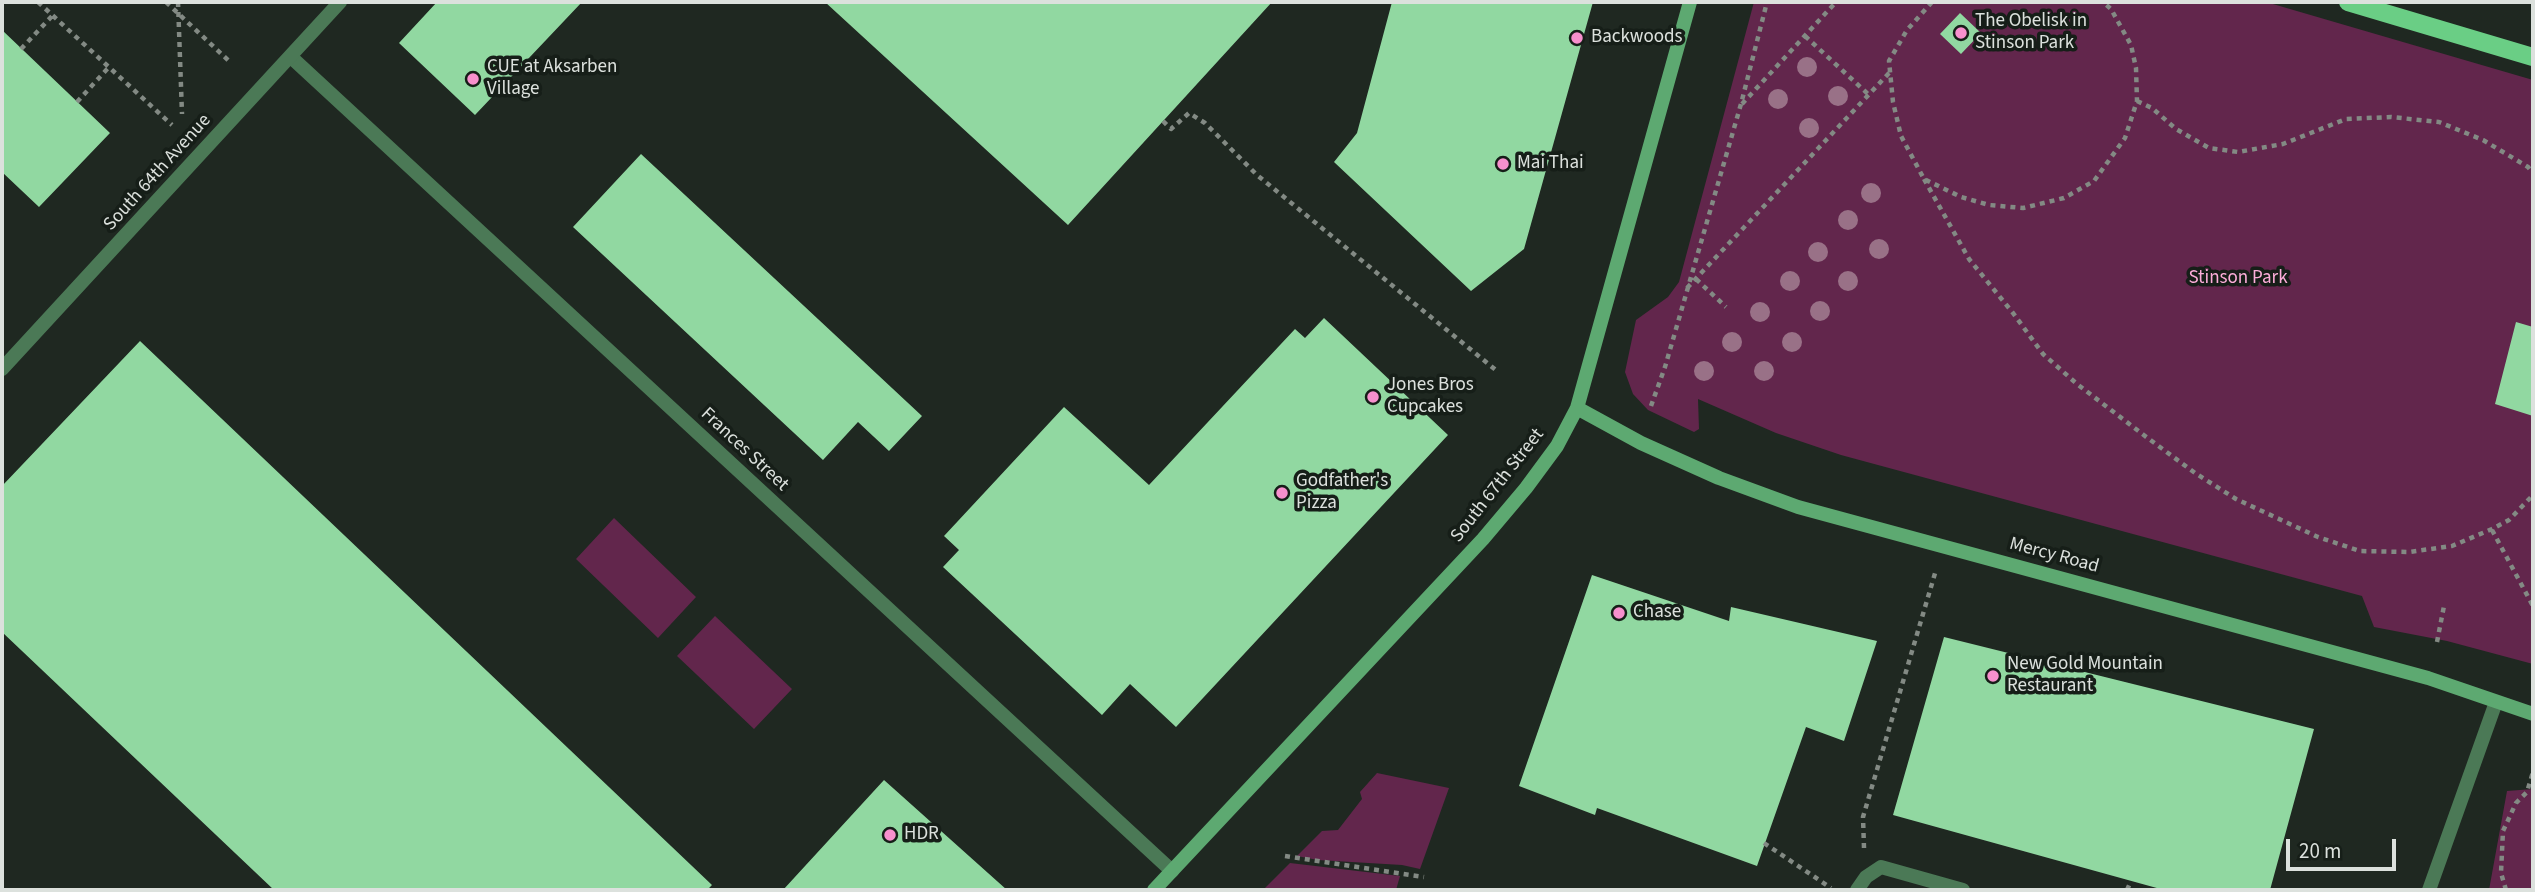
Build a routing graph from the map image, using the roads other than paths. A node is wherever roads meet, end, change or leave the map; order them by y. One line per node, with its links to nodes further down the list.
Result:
1 (340, 2): 4 (street, South 64th Avenue)
2 (1690, 2): 7 (main road, South 67th Street)
3 (2348, 2): 5 (main road)
4 (290, 57): 6 (street, South 64th Avenue); 10 (street, Frances Street)
5 (2533, 57)
6 (2, 369)
7 (1577, 408): 8 (main road, Mercy Road); 10 (main road, South 67th Street)
8 (2496, 702): 9 (main road, Mercy Road); 14 (street)
9 (2533, 714)
10 (1172, 871): 11 (main road, South 67th Street)
11 (1154, 890)
12 (1857, 890): 13 (street)
13 (1963, 890)
14 (2429, 890)

